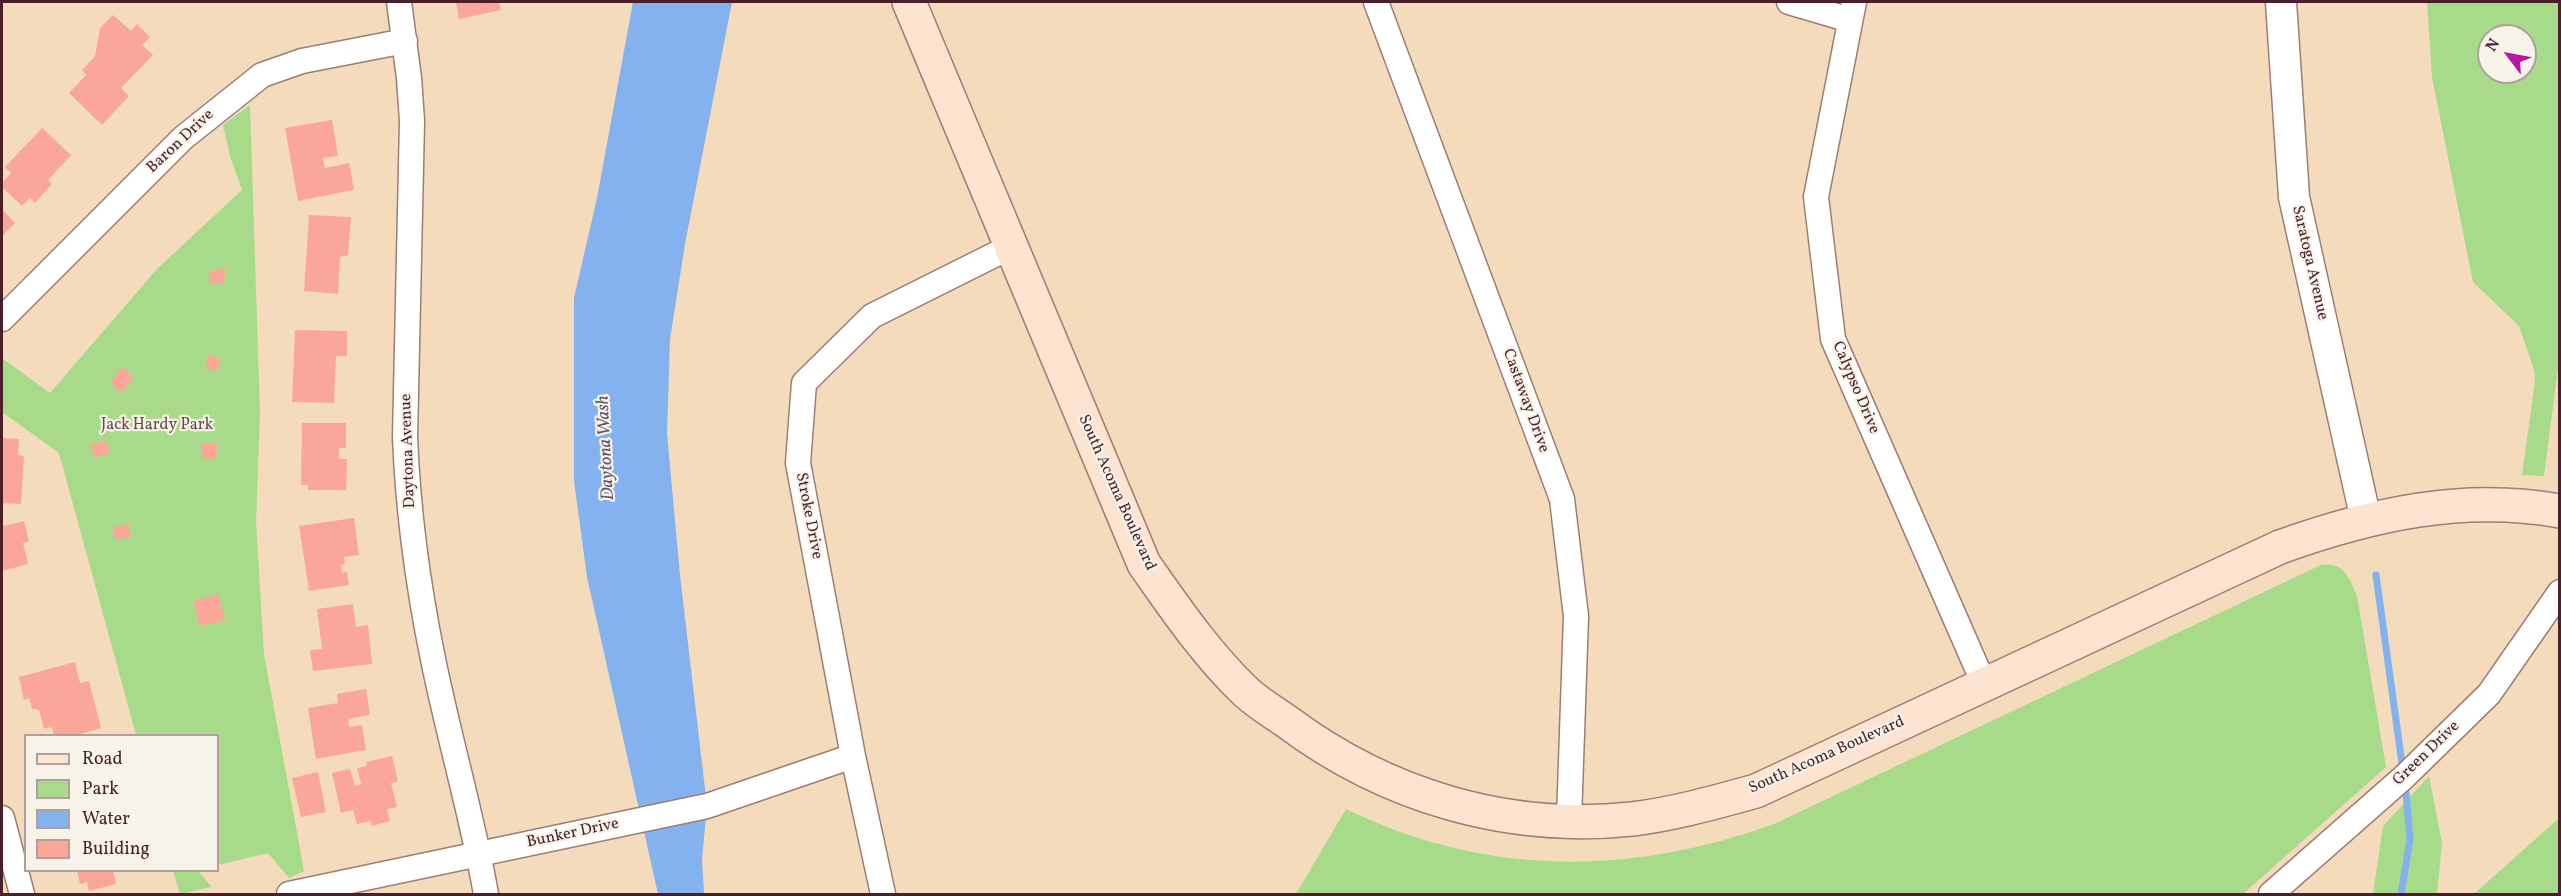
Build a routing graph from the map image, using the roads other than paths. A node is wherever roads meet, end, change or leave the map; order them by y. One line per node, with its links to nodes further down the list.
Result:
1 (399, 2): 7 (street, Daytona Avenue)
2 (909, 2): 8 (main road, South Acoma Boulevard)
3 (1376, 2): 16 (street, Castaway Drive)
4 (1789, 2): 6 (street)
5 (2281, 2): 11 (street, Saratoga Avenue)
6 (1852, 11): 13 (street, Calypso Drive)
7 (405, 40): 9 (street, Baron Drive); 17 (street, Daytona Avenue)
8 (1012, 246): 14 (street, Stroke Drive); 16 (main road, South Acoma Boulevard)
9 (2, 320)
10 (2559, 511): 11 (main road, South Acoma Boulevard)
11 (2366, 520): 13 (main road, South Acoma Boulevard)
12 (2559, 592): 22 (street, Green Drive)
13 (1984, 684): 16 (main road, South Acoma Boulevard)
14 (853, 756): 17 (street, Bunker Drive); 21 (street, Stroke Drive)
15 (2, 818): 18 (street)
16 (1569, 820)
17 (478, 854): 19 (street, Bunker Drive); 20 (street, Daytona Avenue)
18 (22, 894)
19 (289, 894)
20 (486, 894)
21 (883, 894)
22 (2271, 894)

